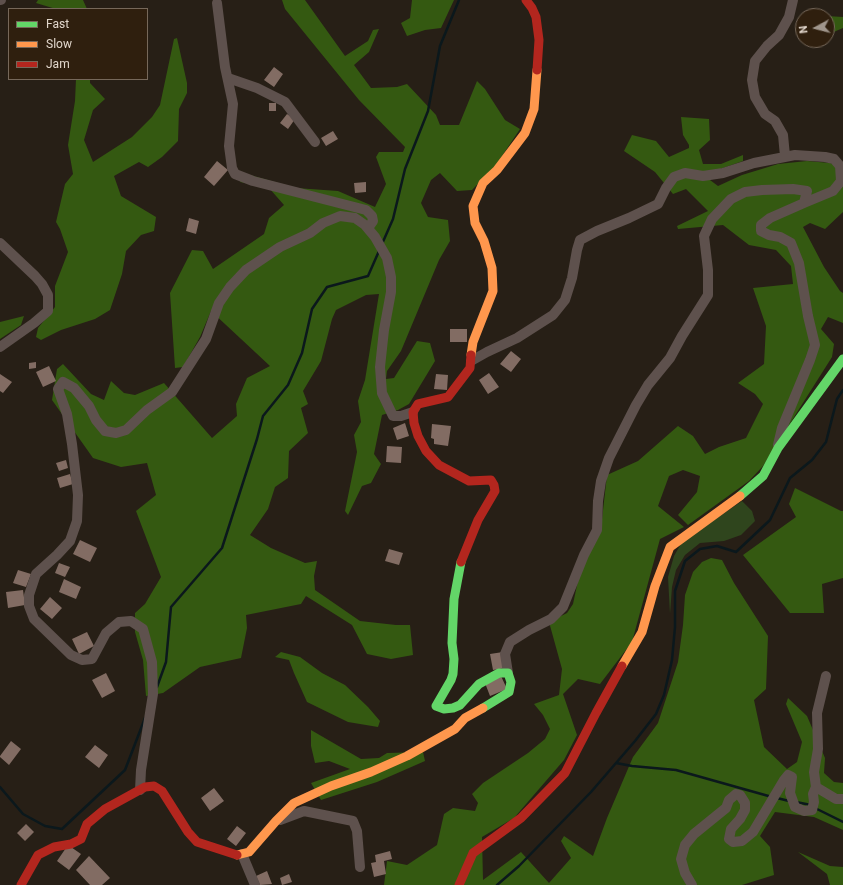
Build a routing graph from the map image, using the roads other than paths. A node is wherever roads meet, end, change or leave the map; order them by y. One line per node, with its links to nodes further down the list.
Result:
1 (526, 0): 12 (street)
2 (793, 0): 6 (street)
3 (219, 1): 4 (street)
4 (228, 78): 5 (street); 8 (street)
5 (315, 142)
6 (785, 156): 7 (street); 12 (street)
7 (804, 203): 14 (street); 15 (street)
8 (368, 228): 13 (street); 18 (street)
9 (0, 243): 10 (street)
10 (0, 347)
11 (843, 359): 14 (street)
12 (471, 361): 13 (street)
13 (413, 412): 15 (street)
14 (778, 448): 25 (street)
15 (508, 673): 20 (street)
16 (826, 676): 17 (street)
17 (816, 788): 19 (street); 26 (street)
18 (140, 790): 21 (street); 23 (street)
19 (843, 799)
20 (276, 821): 21 (street); 22 (street)
21 (242, 854): 24 (street)
22 (360, 867)
23 (21, 885)
24 (255, 885)
25 (460, 885)
26 (692, 885)

